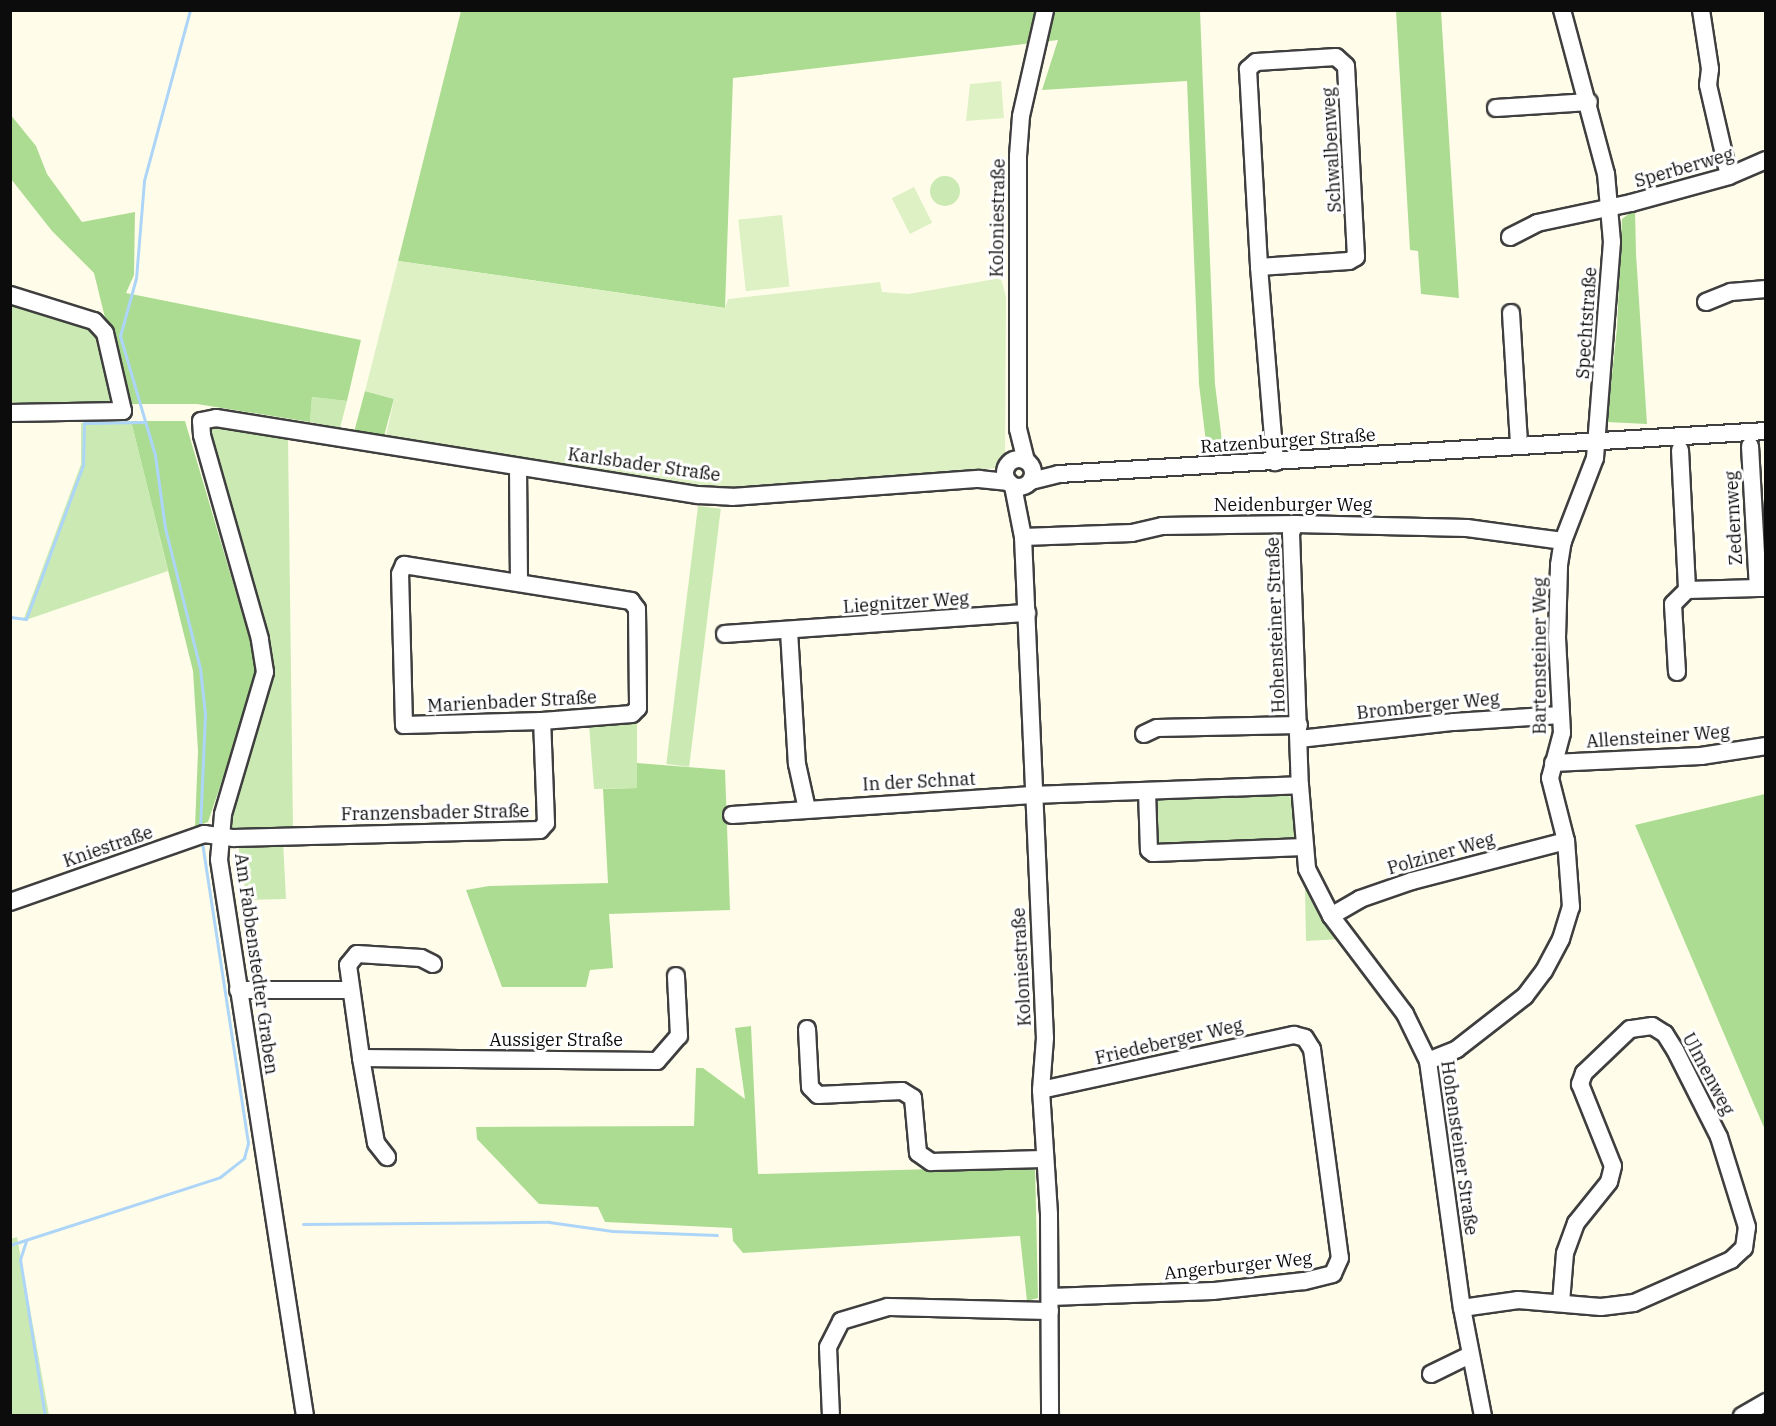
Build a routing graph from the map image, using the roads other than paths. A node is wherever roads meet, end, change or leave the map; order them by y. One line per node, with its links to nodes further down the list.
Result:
1 (1045, 10): 24 (street, Koloniestraße)
2 (1562, 10): 4 (street, Spechtstraße)
3 (1701, 10): 7 (street)
4 (1590, 102): 5 (street); 8 (street, Spechtstraße)
5 (1496, 108)
6 (1766, 160): 7 (street, Sperberweg)
7 (1729, 176): 8 (street, Sperberweg)
8 (1611, 208): 9 (street); 18 (street, Spechtstraße)
9 (1510, 237)
10 (1259, 267): 10 (street, Schwalbenweg); 22 (street, Schwalbenweg)
11 (1766, 289): 13 (street)
12 (10, 295): 15 (street)
13 (1706, 302)
14 (1511, 313): 19 (street)
15 (10, 413)
16 (201, 421): 23 (street, Karlsbader Straße); 46 (street, Am Fabbenstedter Graben)
17 (1766, 430): 18 (street, Ratzenburger Straße)
18 (1596, 440): 19 (street, Ratzenburger Straße); 27 (street, Bartensteiner Weg)
19 (1519, 444): 22 (street, Ratzenburger Straße)
20 (1750, 446): 29 (street, Zedernweg)
21 (1680, 450): 30 (street)
22 (1275, 462): 24 (street, Ratzenburger Straße)
23 (518, 466): 24 (street, Karlsbader Straße); 28 (street)
24 (1019, 474): 26 (street, Koloniestraße)
25 (1295, 524): 26 (street, Neidenburger Weg); 27 (street, Neidenburger Weg); 37 (street, Hohensteiner Straße)
26 (1023, 537): 31 (street, Koloniestraße)
27 (1563, 542): 35 (street, Bartensteiner Weg)
28 (519, 581): 36 (street, Marienbader Straße); 36 (street, Marienbader Straße)
29 (1762, 588): 30 (street, Zedernweg)
30 (1687, 590): 34 (street)
31 (1027, 614): 32 (street, Liegnitzer Weg); 43 (street, Koloniestraße)
32 (789, 631): 33 (street, Liegnitzer Weg); 44 (street)
33 (724, 634)
34 (1677, 672)
35 (1561, 715): 37 (street, Bromberger Weg); 40 (street, Bartensteiner Weg)
36 (542, 721): 46 (street, Franzensbader Straße)
37 (1299, 732): 38 (street, Hohensteiner Straße); 41 (street, Hohensteiner Straße)
38 (1144, 734)
39 (1766, 746): 40 (street, Allensteiner Weg)
40 (1552, 763): 47 (street, Bartensteiner Weg)
41 (1300, 786): 42 (street, In der Schnat); 48 (street, Hohensteiner Straße)
42 (1147, 791): 43 (street, In der Schnat); 48 (street)
43 (1032, 795): 44 (street, In der Schnat); 59 (street, Koloniestraße)
44 (807, 809): 45 (street, In der Schnat)
45 (732, 815)
46 (207, 835): 49 (street, Kniestraße); 53 (street, Am Fabbenstedter Graben)
47 (1566, 841): 50 (street, Polziner Weg); 58 (street, Bartensteiner Weg)
48 (1304, 848): 50 (street, Hohensteiner Straße)
49 (10, 902)
50 (1331, 916): 58 (street, Hohensteiner Straße)
51 (434, 964): 54 (street)
52 (676, 976): 57 (street, Aussiger Straße)
53 (238, 990): 54 (street); 68 (street, Am Fabbenstedter Graben)
54 (350, 990): 57 (street)
55 (807, 1029): 61 (street)
56 (1305, 1038): 59 (street, Friedeberger Weg); 63 (street, Angerburger Weg)
57 (361, 1058): 60 (street)
58 (1428, 1061): 64 (street, Hohensteiner Straße)
59 (1041, 1090): 61 (street, Koloniestraße)
60 (387, 1158)
61 (1043, 1159): 63 (street, Koloniestraße)
62 (1561, 1303): 62 (street, Ulmenweg); 64 (street, Ulmenweg)
63 (1050, 1304): 69 (street); 70 (street, Koloniestraße)
64 (1462, 1308): 65 (street, Hohensteiner Straße)
65 (1470, 1355): 66 (street); 71 (street, Hohensteiner Straße)
66 (1431, 1374)
67 (1762, 1408): 72 (street)
68 (305, 1416)
69 (831, 1416)
70 (1050, 1416)
71 (1482, 1416)
72 (1742, 1416)

